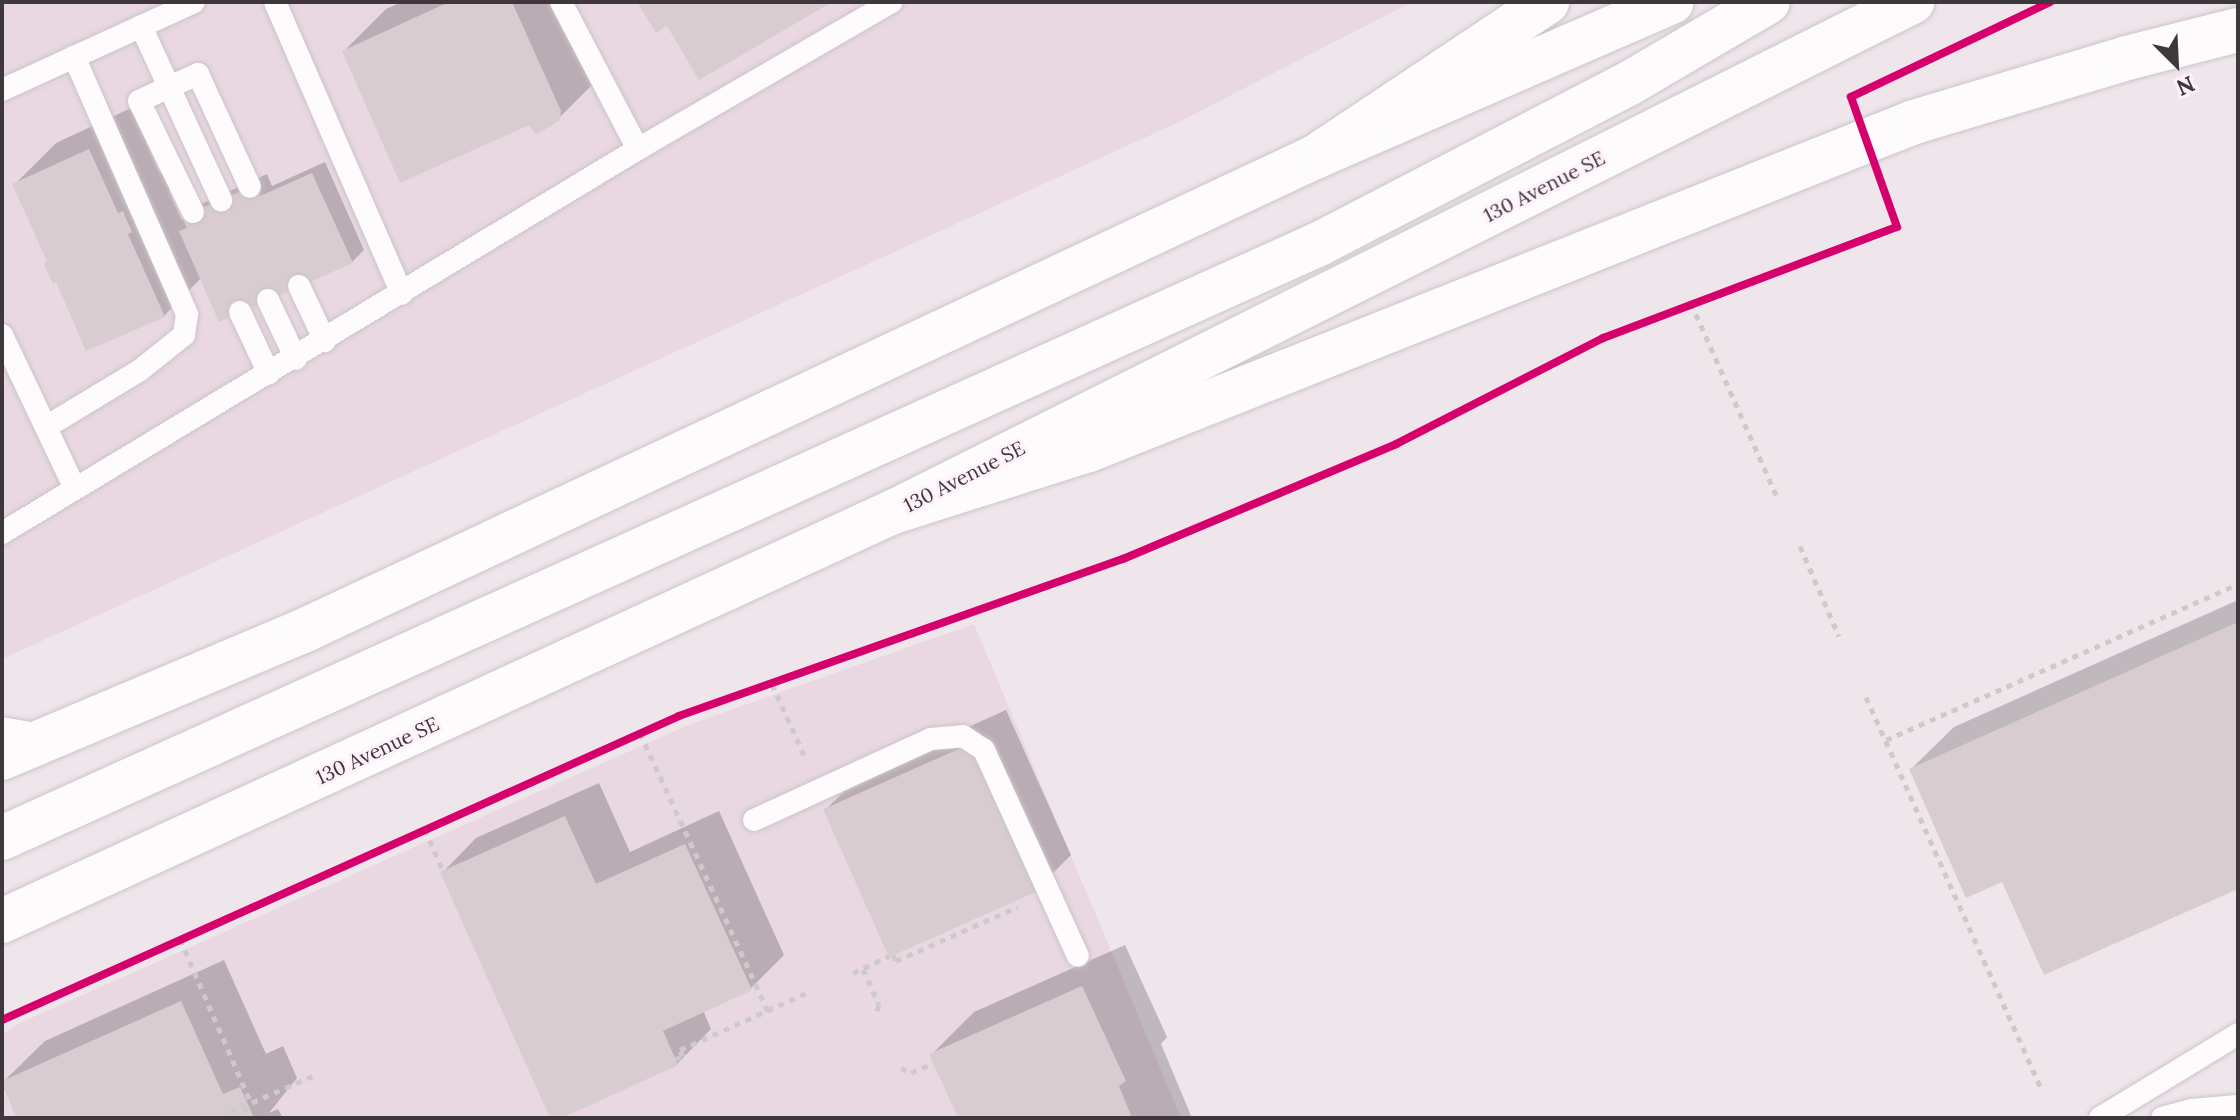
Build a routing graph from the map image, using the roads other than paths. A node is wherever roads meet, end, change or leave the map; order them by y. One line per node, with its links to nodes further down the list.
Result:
1 (194, 2): 9 (lane)
2 (275, 2): 20 (lane)
3 (561, 2): 14 (lane)
4 (892, 2): 14 (lane)
5 (1547, 2): 15 (main road)
6 (1672, 2): 15 (main road)
7 (1768, 2): 35 (main road)
8 (1912, 2): 29 (main road, 130 Avenue SE)
9 (141, 26): 11 (lane); 12 (lane)
10 (2238, 30): 29 (main road)
11 (74, 57): 13 (lane); 27 (lane)
12 (169, 87): 16 (lane); 17 (lane); 18 (lane)
13 (2, 90)
14 (638, 149): 20 (lane)
15 (1315, 157): 32 (main road)
16 (250, 187)
17 (221, 200)
18 (193, 212)
19 (299, 286): 24 (lane)
20 (402, 294): 24 (lane)
21 (268, 300): 25 (lane)
22 (240, 312): 26 (lane)
23 (2, 335): 27 (lane)
24 (325, 341): 25 (lane)
25 (296, 359): 26 (lane)
26 (269, 374): 28 (lane)
27 (46, 427): 28 (lane)
28 (75, 489): 30 (lane)
29 (893, 512): 36 (main road, 130 Avenue SE)
30 (2, 533)
31 (2, 728): 32 (lane)
32 (49, 737): 33 (main road)
33 (2, 758)
34 (754, 820): 39 (lane)
35 (2, 838)
36 (54, 898): 37 (main road, 130 Avenue SE); 38 (main road)
37 (2, 921)
38 (2, 953)
39 (1078, 956)
40 (2238, 1034): 42 (lane)
41 (2238, 1106): 43 (lane)
42 (2100, 1118)
43 (2162, 1118)

